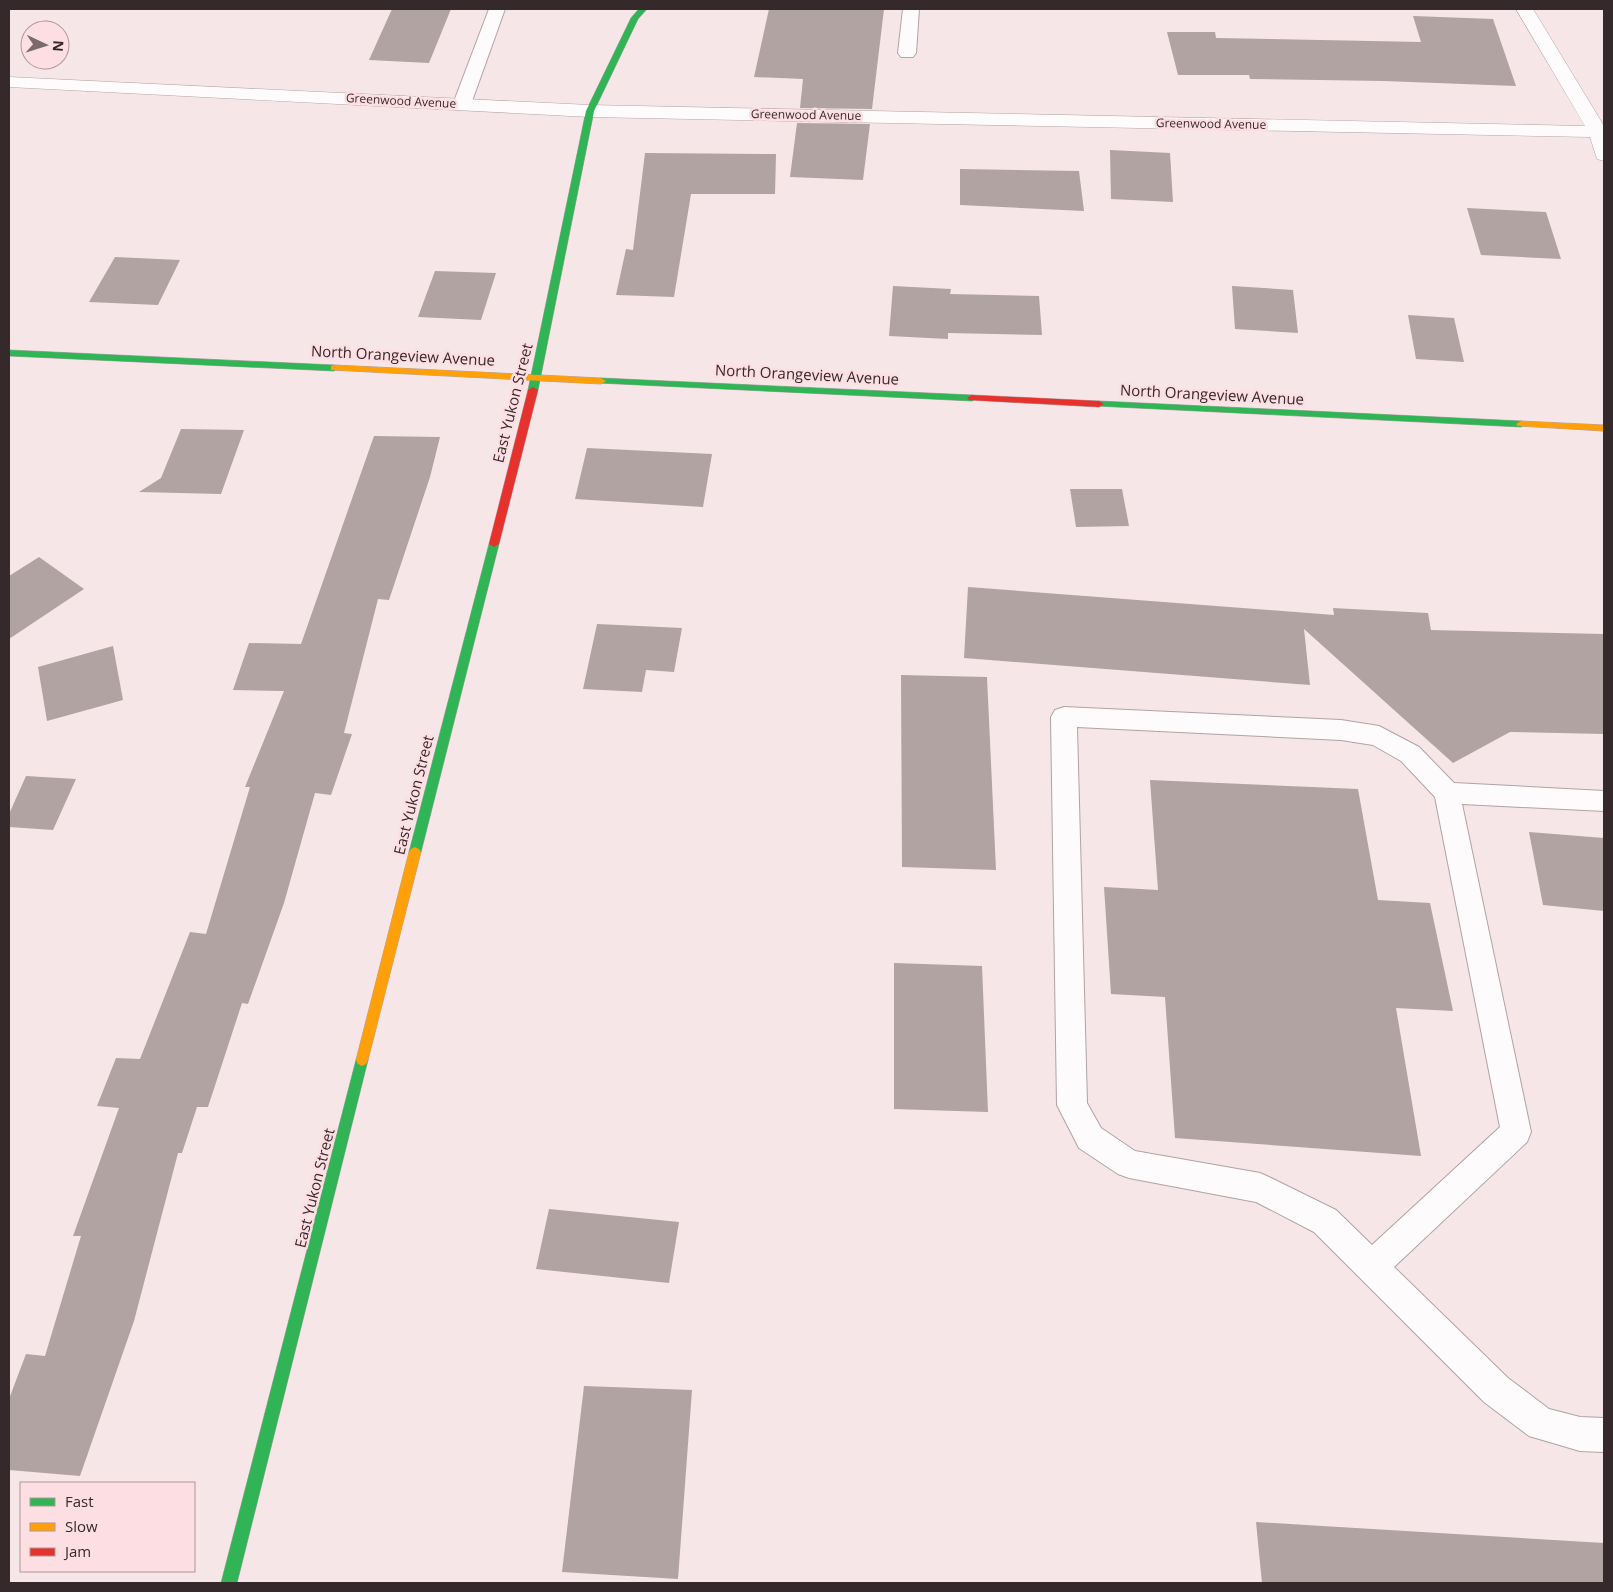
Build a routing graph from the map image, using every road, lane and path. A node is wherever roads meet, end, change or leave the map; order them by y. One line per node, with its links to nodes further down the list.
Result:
1 (497, 9): 8 (lane)
2 (643, 9): 5 (street, East Yukon Street)
3 (911, 9): 6 (lane)
4 (1525, 9): 10 (street)
5 (636, 14): 9 (street, East Yukon Street)
6 (906, 53)
7 (9, 82): 8 (street, Greenwood Avenue)
8 (462, 104): 9 (street, Greenwood Avenue)
9 (590, 111): 10 (street, Greenwood Avenue); 13 (street, East Yukon Street)
10 (1601, 132): 11 (street)
11 (1604, 156)
12 (9, 353): 13 (street, North Orangeview Avenue)
13 (536, 378): 14 (street, North Orangeview Avenue); 19 (street, East Yukon Street)
14 (1604, 428)
15 (1447, 793): 16 (lane); 17 (lane); 17 (lane)
16 (1604, 801)
17 (1371, 1266): 18 (lane)
18 (1604, 1436)
19 (229, 1583)

